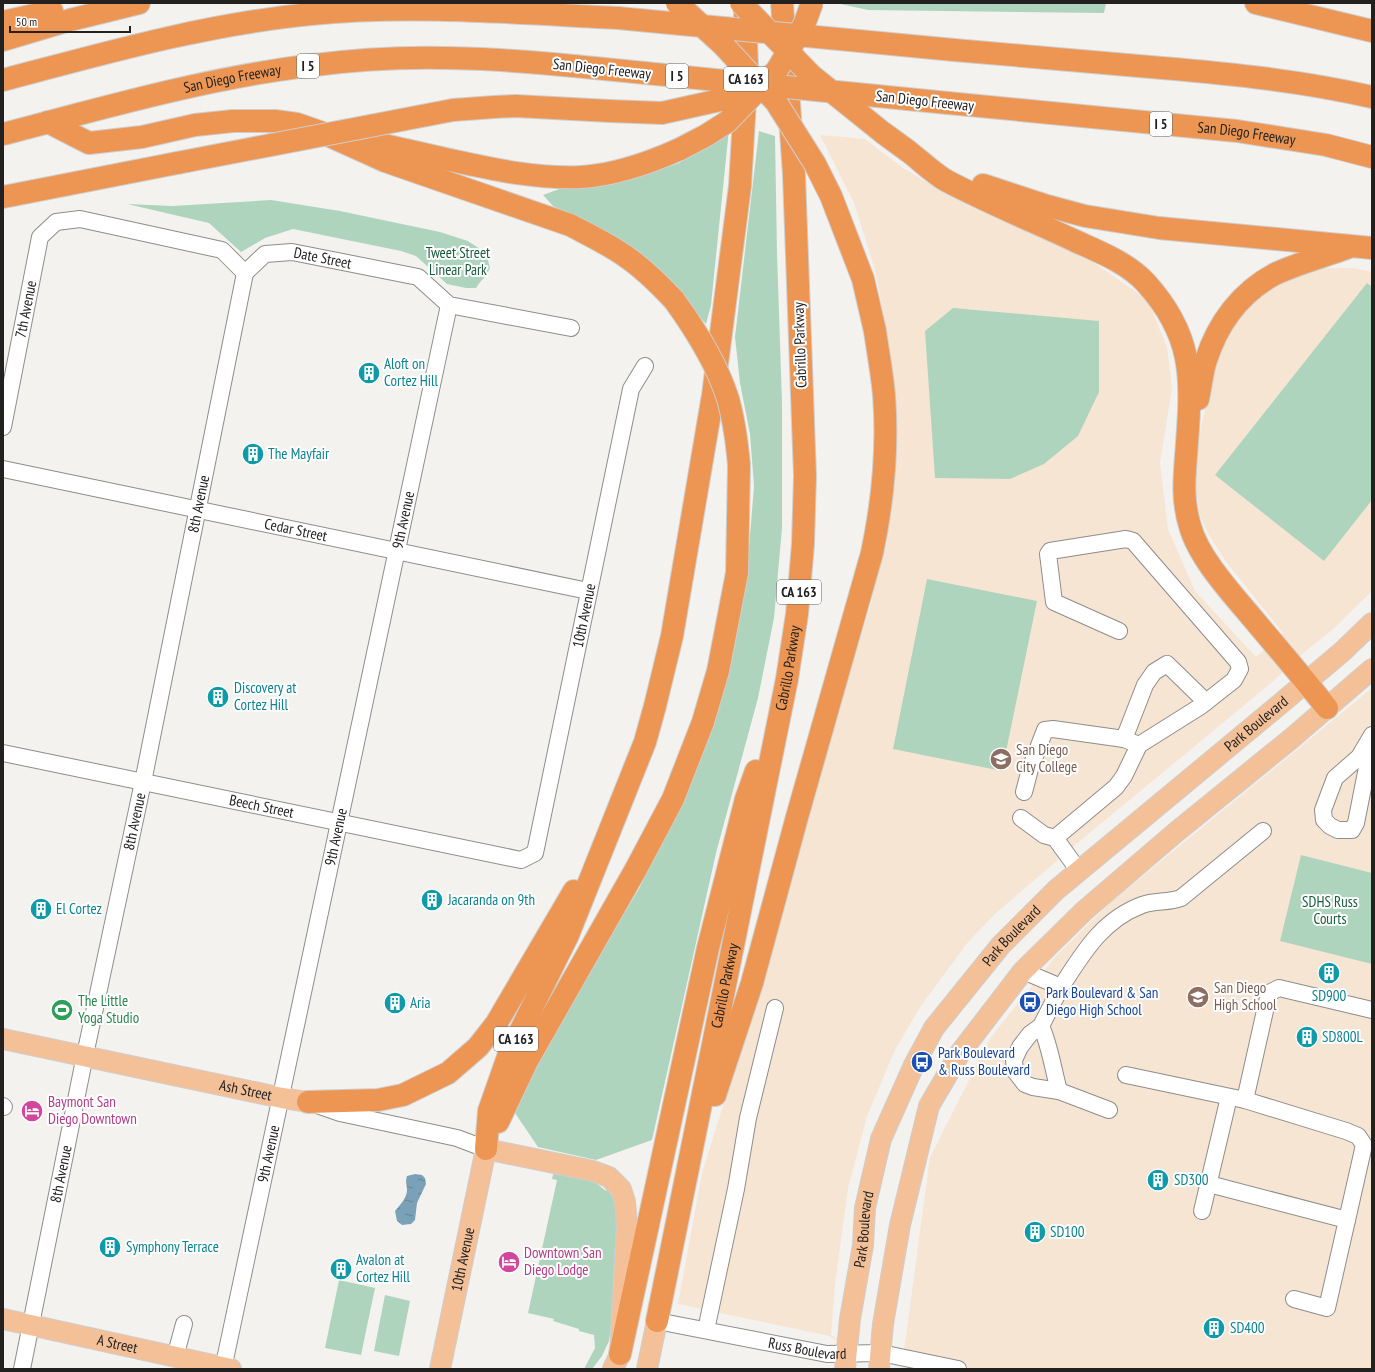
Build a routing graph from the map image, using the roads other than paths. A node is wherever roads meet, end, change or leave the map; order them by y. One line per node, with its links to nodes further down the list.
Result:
1 (88, 3): 13 (highway)
2 (119, 3): 12 (highway)
3 (138, 3): 12 (highway)
4 (586, 3): 11 (highway)
5 (677, 3): 72 (highway, bridge)
6 (741, 3): 22 (highway, bridge)
7 (745, 3): 52 (highway, CA 163)
8 (782, 3): 39 (highway, Cabrillo Parkway / CA 163)
9 (812, 3): 20 (highway, bridge)
10 (1256, 3): 14 (highway)
11 (618, 18): 16 (highway); 18 (highway, bridge)
12 (70, 20): 15 (highway)
13 (3, 22)
14 (1372, 31)
15 (3, 40)
16 (3, 80)
17 (779, 87): 19 (highway, San Diego Freeway / I 5, bridge); 23 (highway, San Diego Freeway / I 5, bridge); 24 (highway, bridge)
18 (1372, 96)
19 (48, 122): 20 (highway); 21 (highway, San Diego Freeway / I 5)
20 (323, 133): 70 (highway, bridge)
21 (3, 134)
22 (914, 155): 25 (highway); 31 (highway)
23 (1372, 157)
24 (3, 197)
25 (1363, 247): 31 (highway)
26 (245, 273): 27 (street, Date Street); 30 (street, 7th Avenue); 33 (street, 8th Avenue)
27 (449, 305): 28 (street); 34 (street, 9th Avenue)
28 (571, 328)
29 (646, 366): 35 (street, 10th Avenue)
30 (3, 426)
31 (1187, 442): 40 (highway)
32 (3, 469): 33 (street, Cedar Street)
33 (197, 510): 34 (street, Cedar Street); 48 (street, 8th Avenue)
34 (397, 551): 35 (street, Cedar Street); 51 (street, 9th Avenue)
35 (588, 591): 55 (street, 10th Avenue)
36 (1372, 623): 40 (main road, Park Boulevard)
37 (1119, 631): 41 (street)
38 (1372, 669): 42 (main road, Park Boulevard)
39 (786, 679): 72 (highway, Cabrillo Parkway / CA 163); 82 (highway)
40 (1306, 682): 42 (highway); 56 (main road, Park Boulevard)
41 (1206, 702): 44 (street); 46 (street)
42 (1327, 708): 57 (main road, Park Boulevard)
43 (1372, 735): 45 (street)
44 (1124, 739): 46 (street); 49 (street)
45 (1372, 742)
46 (1139, 745): 54 (street)
47 (3, 753): 48 (street, Beech Street)
48 (143, 782): 51 (street, Beech Street); 63 (street, 8th Avenue)
49 (1024, 792)
50 (1021, 818): 54 (street)
51 (340, 823): 55 (street, Beech Street); 66 (street, 9th Avenue)
52 (610, 828): 68 (highway); 70 (highway, CA 163)
53 (1262, 831): 58 (street)
54 (1055, 838): 56 (street)
55 (521, 860)
56 (1079, 871): 83 (main road, Park Boulevard)
57 (1022, 971): 58 (street); 84 (main road, Park Boulevard)
58 (1061, 987): 61 (street)
59 (775, 1008): 80 (street)
60 (1372, 1010): 67 (street)
61 (1041, 1026): 65 (street); 65 (street)
62 (3, 1039): 63 (main road, Ash Street)
63 (85, 1055): 66 (main road, Ash Street); 79 (street, 8th Avenue)
64 (1126, 1075): 67 (street)
65 (1059, 1091): 69 (street)
66 (282, 1098): 68 (main road, Ash Street); 85 (street, 9th Avenue)
67 (1237, 1098): 71 (street); 74 (street)
68 (308, 1102): 70 (street, Ash Street)
69 (1109, 1110)
70 (486, 1149): 82 (main road); 87 (main road, 10th Avenue)
71 (1208, 1184): 73 (street); 74 (street)
72 (683, 1189): 77 (highway, Cabrillo Parkway / CA 163)
73 (1202, 1211)
74 (1347, 1220): 75 (street)
75 (1294, 1299)
76 (3, 1320): 79 (main road, A Street)
77 (657, 1321): 80 (street, Russ Boulevard); 88 (main road, CA 163)
78 (184, 1324): 81 (street)
79 (31, 1325): 81 (main road, A Street); 86 (street, 8th Avenue)
80 (706, 1330): 83 (street, Russ Boulevard)
81 (176, 1357): 85 (main road, A Street)
82 (616, 1361)
83 (846, 1361): 84 (street, Russ Boulevard)
84 (880, 1361): 89 (street, Russ Boulevard)
85 (226, 1368)
86 (22, 1369)
87 (440, 1369)
88 (647, 1369)
89 (958, 1369)

